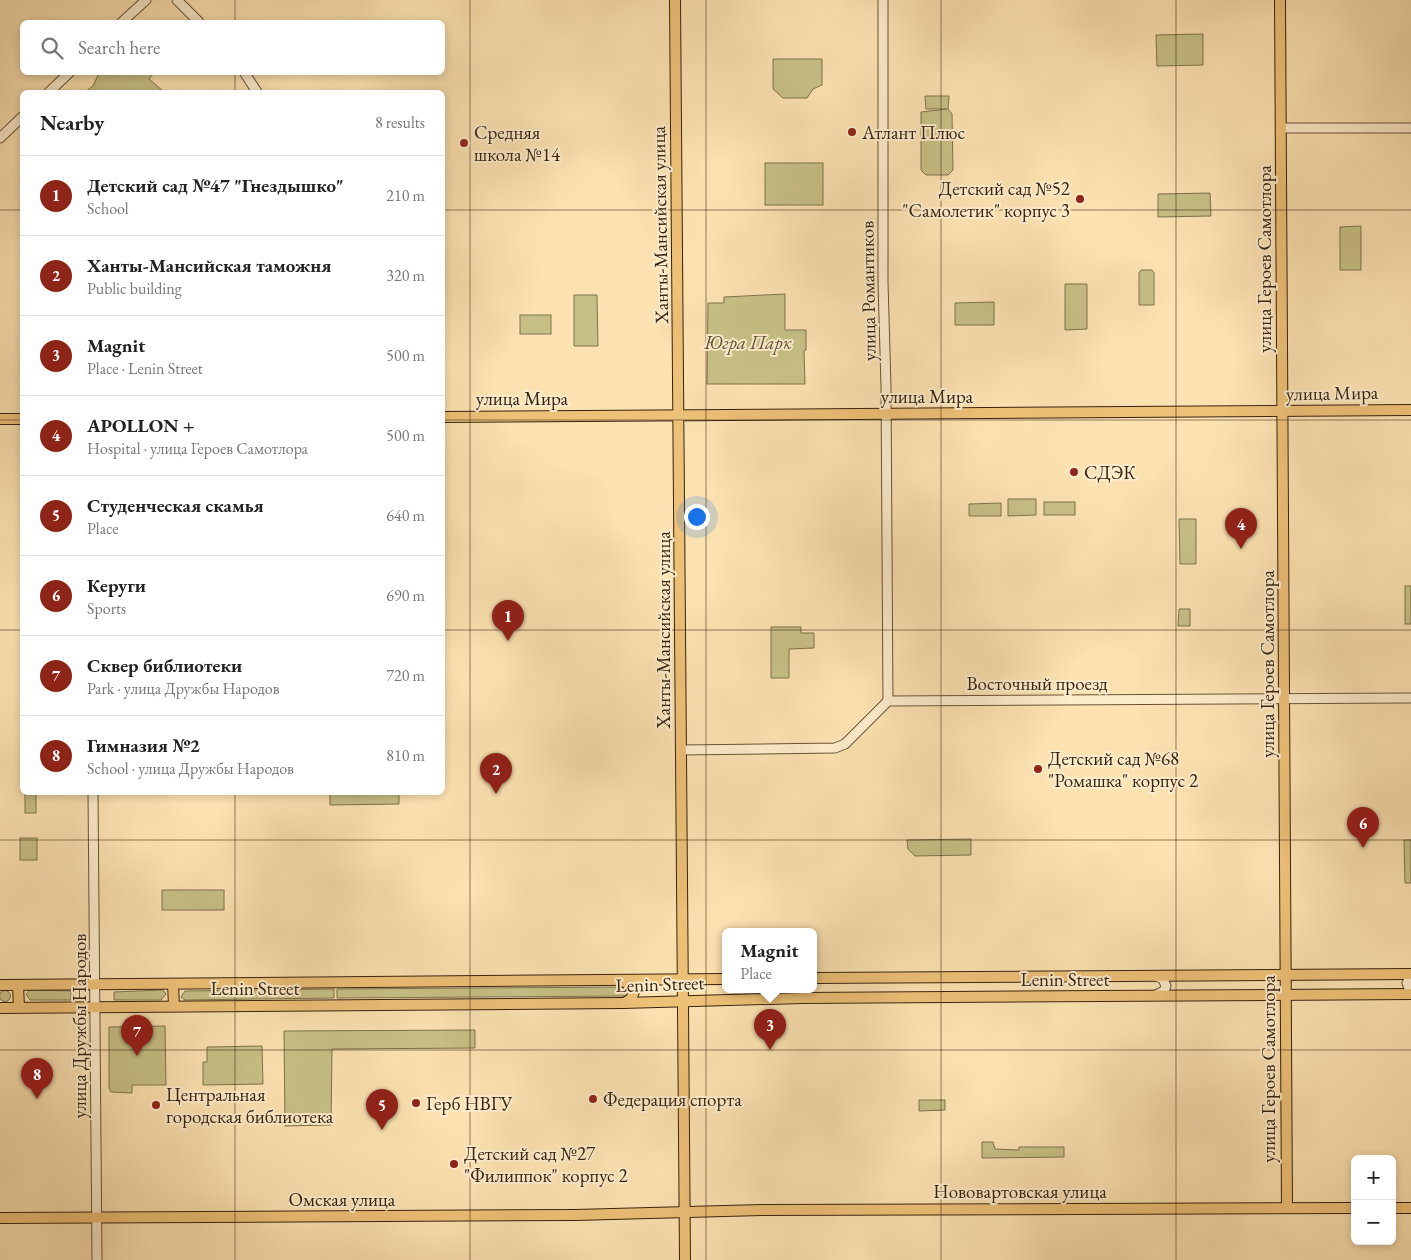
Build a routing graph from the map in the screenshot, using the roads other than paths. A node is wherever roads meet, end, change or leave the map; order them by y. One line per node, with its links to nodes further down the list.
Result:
1 (146, 0): 6 (street)
2 (177, 0): 7 (street)
3 (675, 0): 18 (main road, Ханты-Мансийская улица)
4 (883, 0): 19 (street, улица Романтиков)
5 (1280, 0): 13 (main road, улица Героев Самотлора)
6 (124, 20)
7 (197, 20)
8 (67, 75): 10 (street)
9 (246, 75): 11 (street)
10 (50, 90)
11 (256, 90)
12 (20, 119): 15 (street)
13 (1280, 128): 14 (street); 17 (main road, улица Героев Самотлора)
14 (1411, 128)
15 (0, 138)
16 (1411, 410): 17 (main road, улица Мира)
17 (1283, 411): 19 (main road, улица Мира); 23 (main road, улица Героев Самотлора)
18 (680, 414): 19 (main road, улица Мира); 20 (main road, улица Мира); 26 (main road, Ханты-Мансийская улица)
19 (886, 414): 25 (street, улица Романтиков)
20 (445, 416)
21 (20, 419): 22 (main road)
22 (0, 420)
23 (1284, 698): 24 (street, Восточный проезд); 25 (street, Восточный проезд); 28 (main road, улица Героев Самотлора)
24 (1411, 698)
25 (888, 700): 26 (street)
26 (681, 750): 32 (main road, Ханты-Мансийская улица)
27 (93, 795): 38 (street, улица Дружбы Народов)
28 (1285, 975): 29 (main road, Lenin Street); 30 (main road, Lenin Street); 40 (main road, улица Героев Самотлора)
29 (1411, 975): 41 (street)
30 (1156, 976): 31 (main road, Lenin Street); 42 (street)
31 (817, 978)
32 (682, 980): 33 (main road, Lenin Street); 34 (main road, Lenin Street); 44 (main road, Ханты-Мансийская улица)
33 (722, 980)
34 (622, 981): 35 (main road, Lenin Street); 45 (main road)
35 (173, 984): 38 (main road, Lenin Street); 46 (main road)
36 (0, 985): 37 (main road, Lenin Street)
37 (18, 985): 38 (main road, Lenin Street); 49 (main road)
38 (95, 985): 47 (street, улица Дружбы Народов)
39 (796, 993): 43 (street)
40 (1285, 994): 41 (main road, Lenin Street); 42 (main road, Lenin Street); 50 (main road, улица Героев Самотлора)
41 (1411, 994)
42 (1156, 995): 43 (main road, Lenin Street)
43 (802, 998): 44 (main road, Lenin Street)
44 (682, 1001): 45 (main road, Lenin Street); 54 (main road, Ханты-Мансийская улица)
45 (623, 1003): 46 (main road, Lenin Street)
46 (174, 1006): 47 (main road, Lenin Street)
47 (95, 1007): 49 (main road, Lenin Street); 55 (street, улица Дружбы Народов)
48 (0, 1008): 49 (main road, Lenin Street)
49 (19, 1008)
50 (1287, 1208): 51 (main road, Нововартовская улица); 54 (main road, Нововартовская улица)
51 (1351, 1208)
52 (1396, 1208): 53 (main road)
53 (1411, 1208)
54 (685, 1213): 55 (main road, Омская улица); 58 (main road, Ханты-Мансийская улица)
55 (96, 1217): 56 (main road, Омская улица); 57 (street, улица Дружбы Народов)
56 (0, 1218)
57 (97, 1260)
58 (685, 1260)

